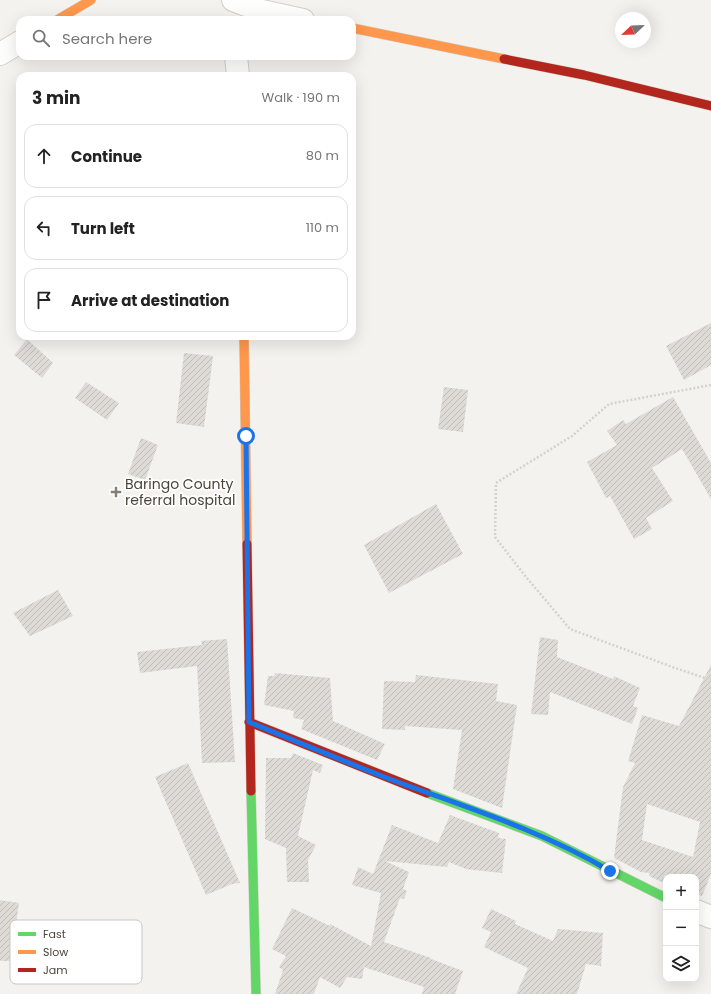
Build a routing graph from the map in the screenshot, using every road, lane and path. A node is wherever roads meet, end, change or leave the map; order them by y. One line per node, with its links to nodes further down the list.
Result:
1 (91, 0): 3 (street)
2 (234, 7): 4 (street)
3 (64, 16)
4 (285, 16)
5 (356, 28): 10 (street)
6 (16, 44): 7 (street)
7 (0, 54)
8 (236, 60): 9 (street)
9 (238, 72)
10 (711, 106)
11 (244, 340): 14 (street)
12 (711, 385): 13 (path)
13 (711, 680)
14 (249, 722): 15 (street); 18 (street)
15 (663, 896)
16 (699, 911): 17 (street)
17 (711, 917)
18 (256, 994)

